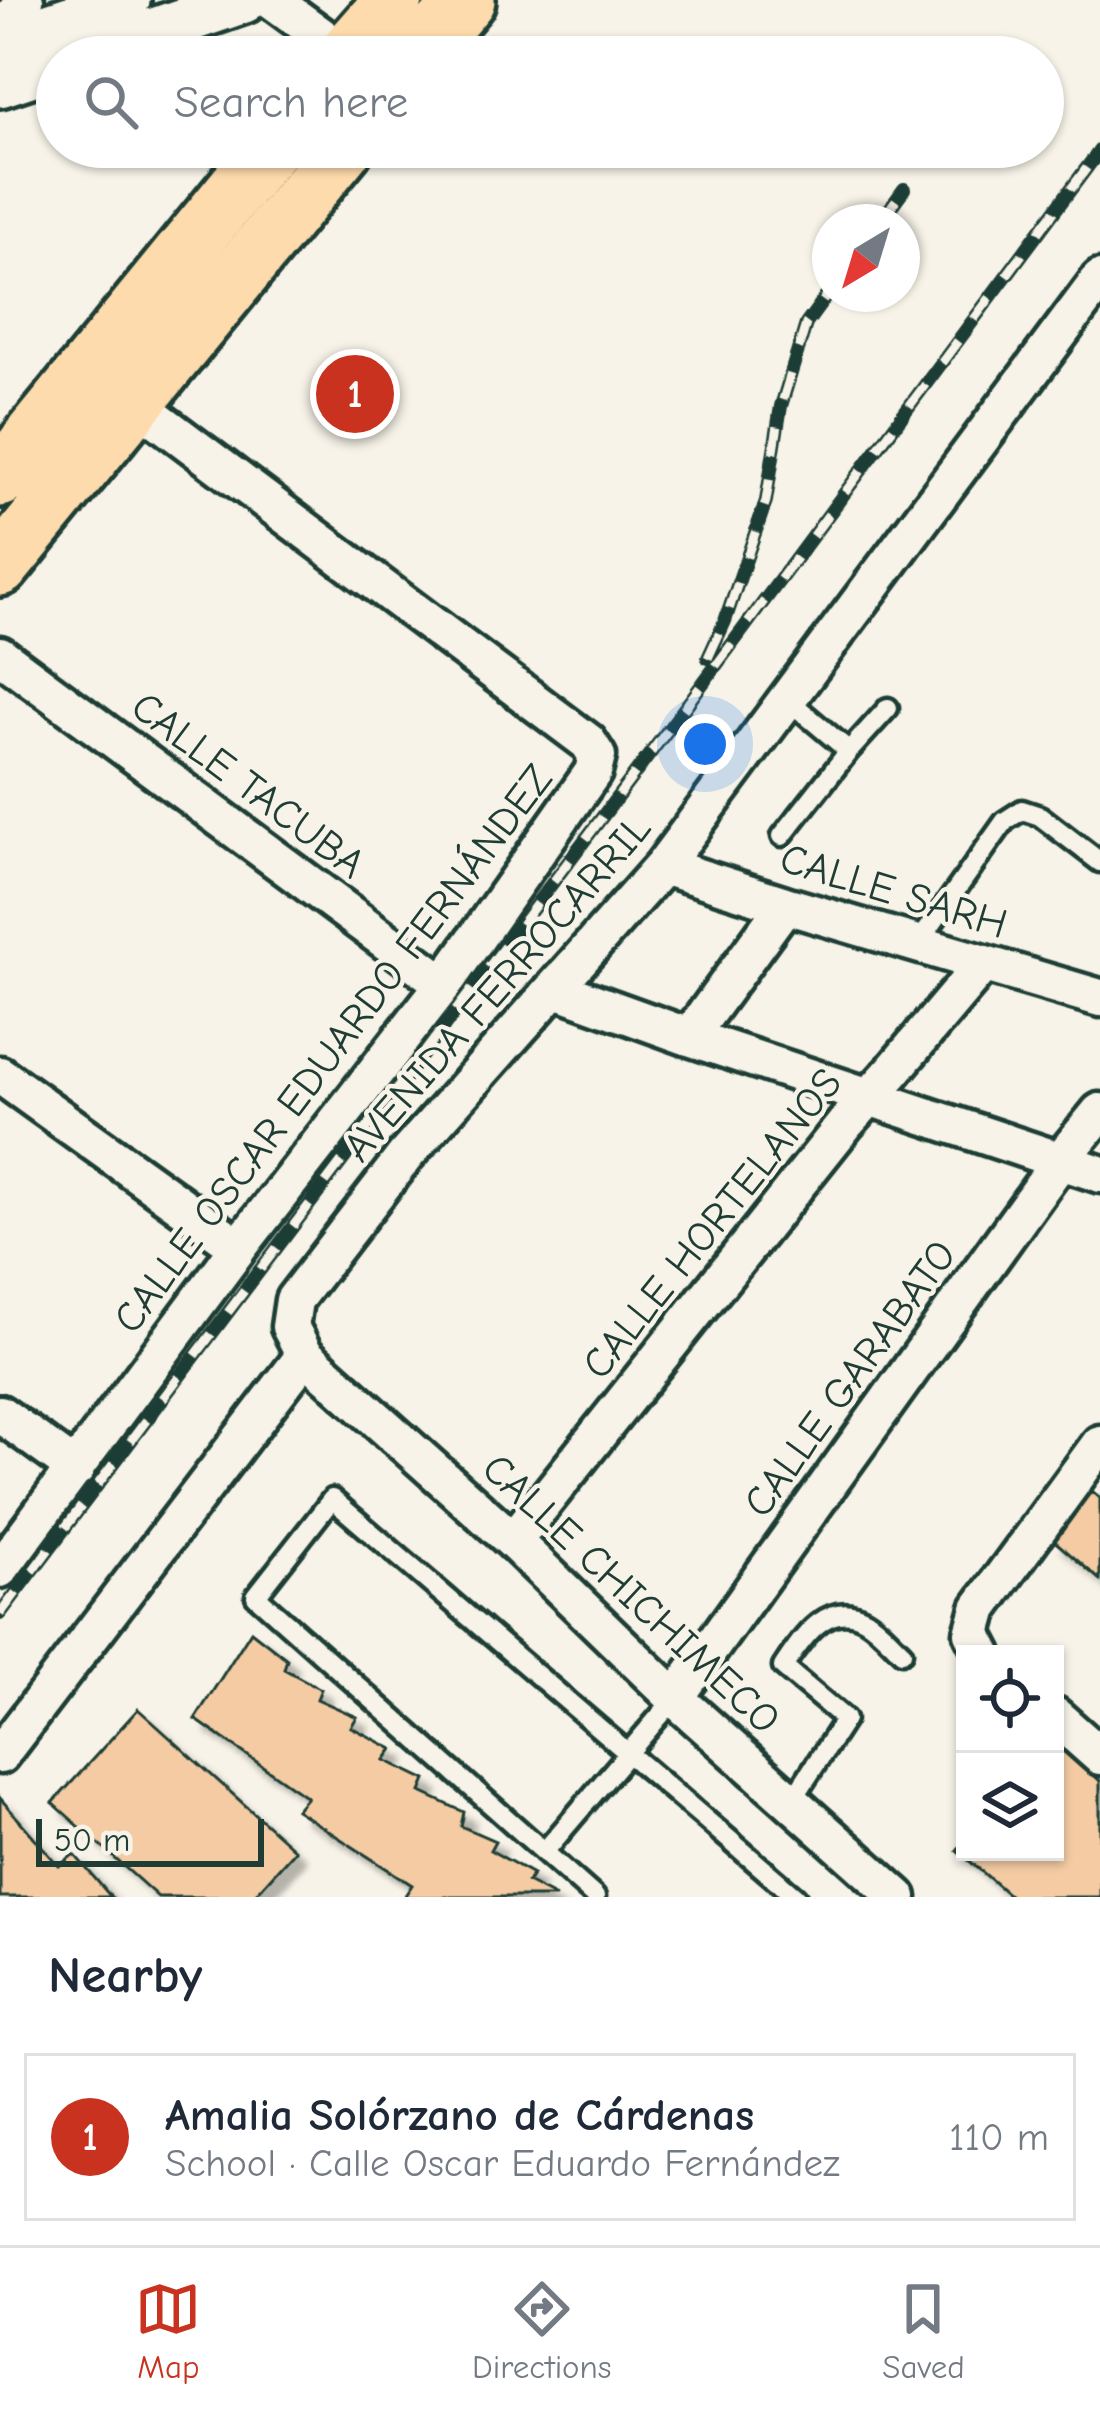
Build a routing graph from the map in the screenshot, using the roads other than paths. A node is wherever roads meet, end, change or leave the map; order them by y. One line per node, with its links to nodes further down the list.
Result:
1 (26, 0): 7 (street)
2 (127, 0): 12 (street)
3 (244, 0): 8 (street)
4 (272, 0): 9 (street)
5 (394, 0): 10 (main road)
6 (466, 0): 11 (main road)
7 (0, 33)
8 (140, 36)
9 (319, 36)
10 (362, 36)
11 (436, 36)
12 (0, 42)
13 (36, 71): 14 (street)
14 (0, 84)
15 (256, 168): 18 (main road)
16 (324, 168): 18 (main road)
17 (1100, 279): 22 (street, AVENIDA FERROCARRIL)
18 (113, 386): 19 (main road); 20 (main road); 31 (street, CALLE OSCAR EDUARDO FERNÁNDEZ)
19 (0, 478)
20 (0, 566)
21 (0, 656): 31 (street, CALLE TACUBA)
22 (788, 699): 24 (lane); 27 (street, AVENIDA FERROCARRIL)
23 (888, 708): 24 (lane)
24 (849, 751): 25 (lane)
25 (782, 836)
26 (1100, 862): 29 (lane)
27 (663, 866): 28 (street, CALLE SARH); 32 (street, AVENIDA FERROCARRIL)
28 (785, 905): 29 (street, CALLE SARH); 34 (street)
29 (917, 944): 30 (street, CALLE SARH)
30 (983, 964): 33 (street, CALLE SARH); 36 (street, CALLE HORTELANOS)
31 (444, 984): 40 (street, CALLE OSCAR EDUARDO FERNÁNDEZ)
32 (556, 988): 34 (street); 41 (street, AVENIDA FERROCARRIL)
33 (1100, 998)
34 (689, 1037): 36 (street)
35 (0, 1075): 40 (street)
36 (869, 1098): 38 (street); 45 (street, CALLE HORTELANOS)
37 (1100, 1112): 38 (street, CALLE GARABATO)
38 (1060, 1161): 39 (street); 49 (street, CALLE GARABATO)
39 (1100, 1174)
40 (239, 1247): 44 (street, CALLE OSCAR EDUARDO FERNÁNDEZ)
41 (305, 1355): 45 (street, CALLE CHICHIMECO); 52 (street)
42 (0, 1414): 44 (street)
43 (1100, 1444): 47 (street)
44 (76, 1469): 46 (street, CALLE OSCAR EDUARDO FERNÁNDEZ)
45 (513, 1541): 49 (street, CALLE CHICHIMECO)
46 (0, 1569)
47 (979, 1643)
48 (902, 1652): 54 (lane)
49 (675, 1698): 51 (lane); 54 (street, CALLE CHICHIMECO)
50 (1064, 1724): 53 (street)
51 (629, 1754): 55 (lane); 55 (lane); 57 (lane)
52 (0, 1755)
53 (1100, 1756)
54 (791, 1802): 58 (street, CALLE CHICHIMECO)
55 (544, 1852): 56 (lane)
56 (595, 1897)
57 (796, 1897)
58 (898, 1897)

